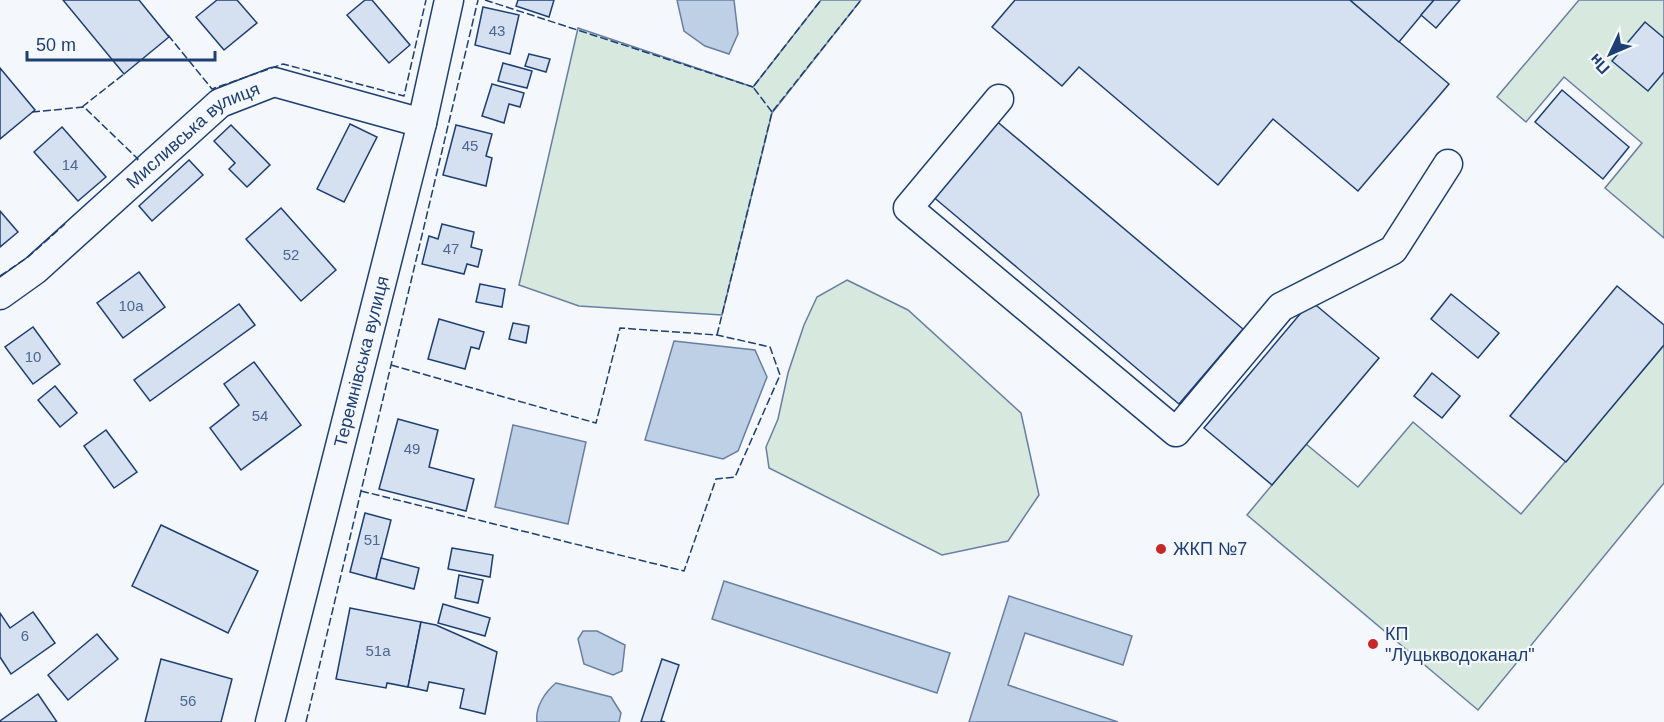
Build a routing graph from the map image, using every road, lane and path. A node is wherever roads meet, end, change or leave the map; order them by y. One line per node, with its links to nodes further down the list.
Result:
1 (449, 0): 3 (street, Теремнівська вулиця)
2 (999, 99): 4 (street)
3 (422, 123): 5 (street, Мисливська вулиця); 6 (street, Теремнівська вулиця)
4 (1448, 164)
5 (0, 295)
6 (270, 722)

